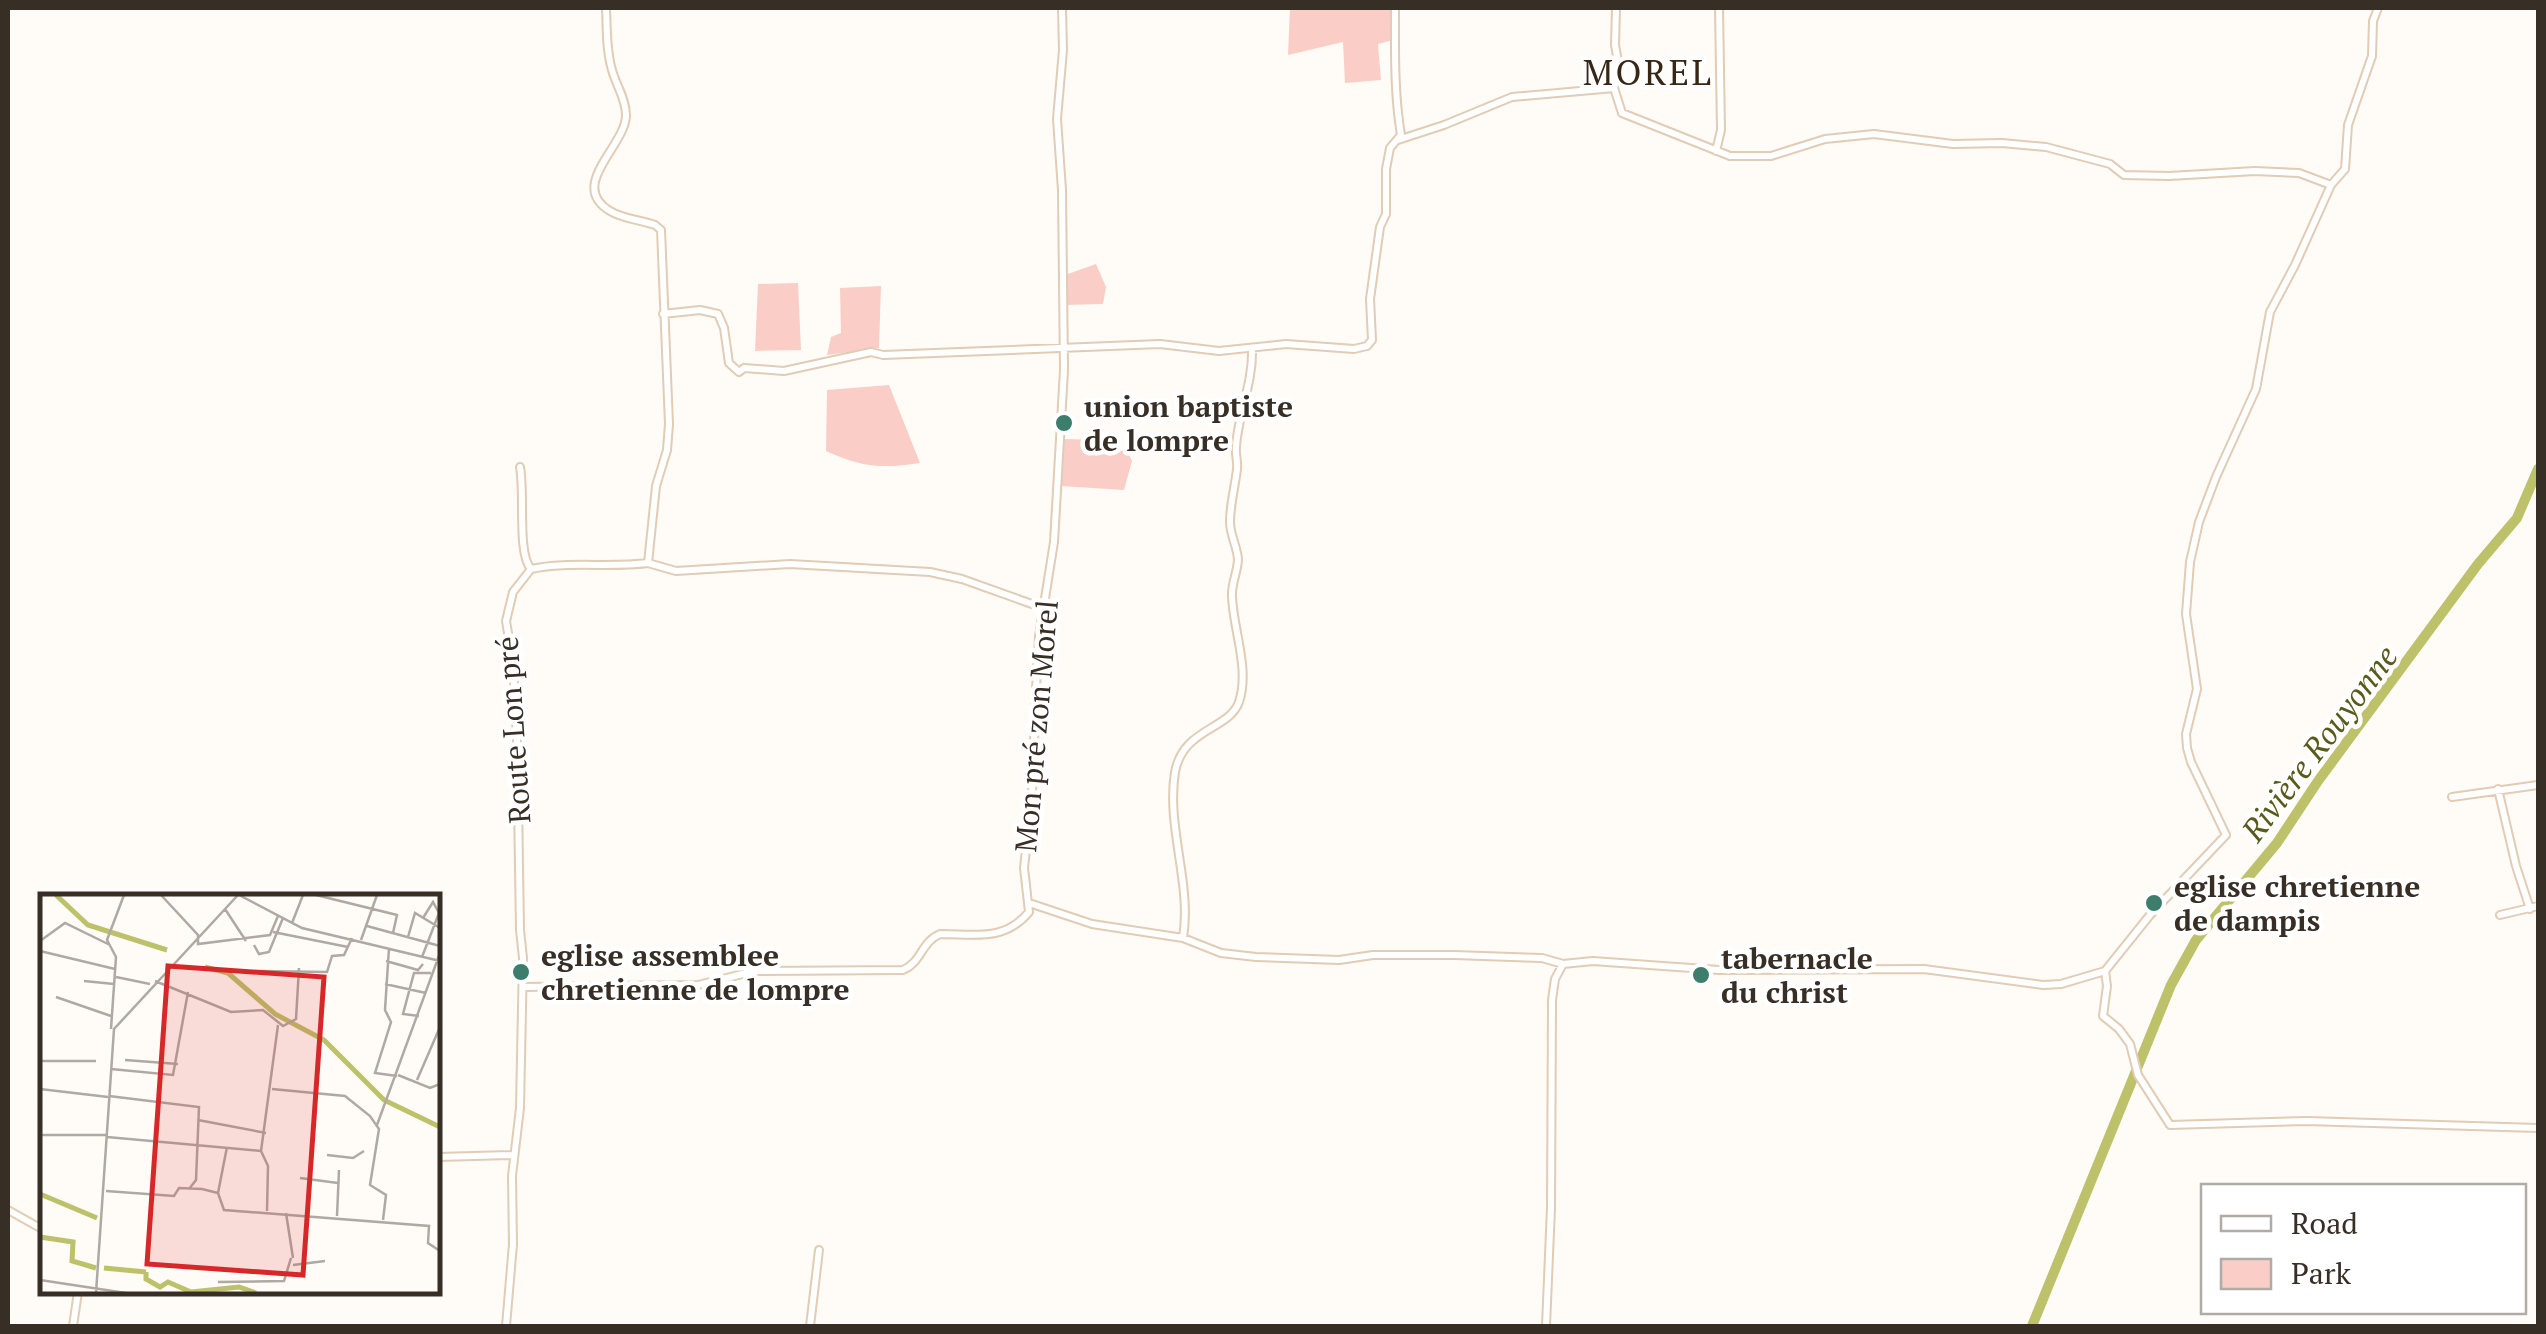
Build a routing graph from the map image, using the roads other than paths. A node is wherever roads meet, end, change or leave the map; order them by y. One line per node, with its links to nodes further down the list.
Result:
1 (606, 8): 11 (street)
2 (1062, 8): 12 (street, Mon pré zon Morel)
3 (1396, 8): 8 (street)
4 (1616, 8): 7 (street)
5 (1719, 8): 9 (street)
6 (2378, 8): 10 (street)
7 (1614, 88): 8 (street); 9 (street)
8 (1397, 140): 13 (street)
9 (1716, 151): 10 (street)
10 (2331, 185): 26 (street)
11 (663, 314): 12 (street); 15 (street)
12 (1065, 346): 13 (street); 17 (street, Mon pré zon Morel)
13 (1252, 350): 24 (street)
14 (520, 467): 16 (street)
15 (648, 563): 16 (street); 17 (street)
16 (532, 570): 27 (street, Route Lon pré)
17 (1043, 608): 21 (street, Mon pré zon Morel)
18 (2538, 785): 19 (street)
19 (2498, 789): 20 (street); 22 (street)
20 (2452, 797)
21 (1029, 903): 24 (street); 27 (street)
22 (2534, 907): 23 (street)
23 (2500, 916)
24 (1183, 938): 25 (street)
25 (1562, 964): 26 (street); 38 (street)
26 (2105, 971): 28 (street)
27 (522, 987): 29 (street, Route Lon pré)
28 (2538, 1128)
29 (514, 1156): 30 (street); 36 (street, Route Lon pré)
30 (440, 1157)
31 (8, 1210): 32 (street)
32 (40, 1227)
33 (819, 1250): 37 (street)
34 (78, 1294): 35 (street)
35 (73, 1326)
36 (506, 1326)
37 (810, 1326)
38 (1546, 1326)

